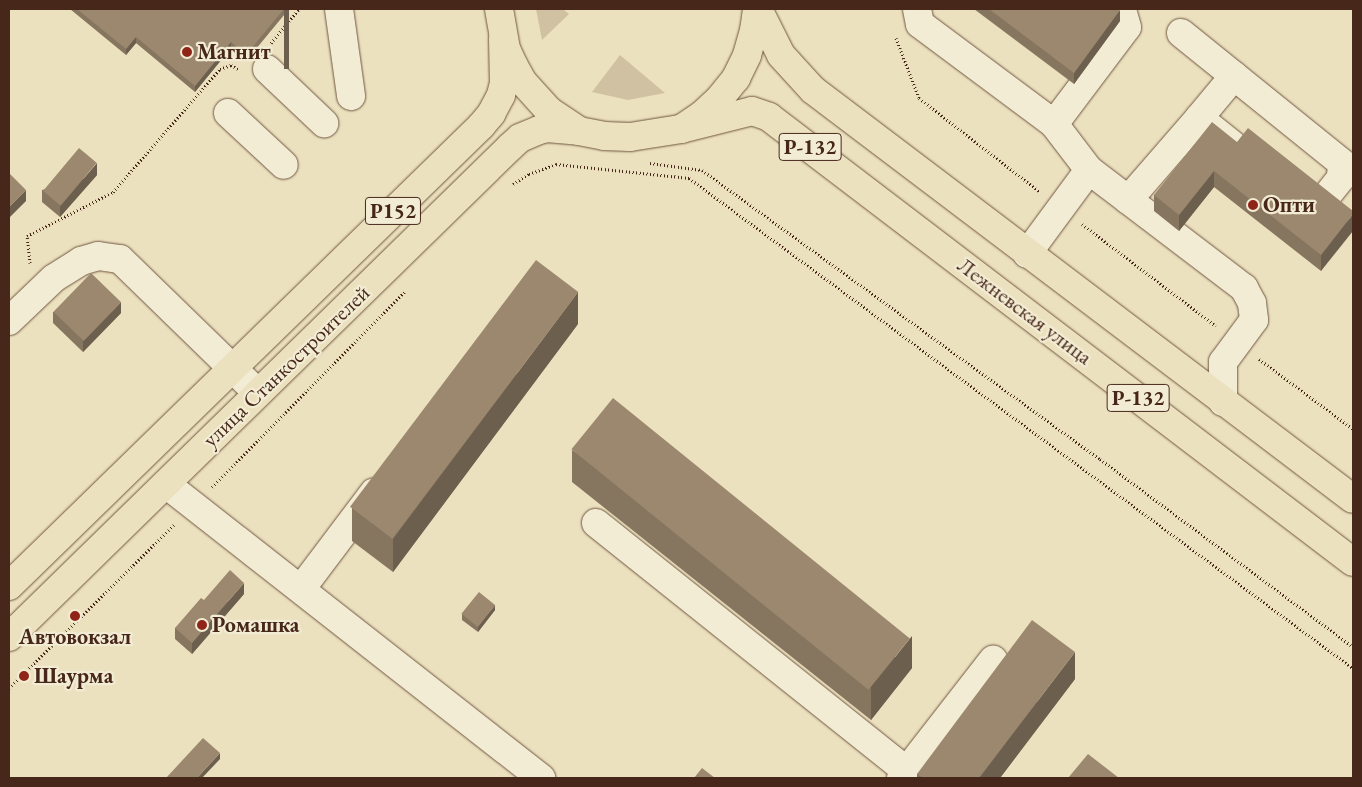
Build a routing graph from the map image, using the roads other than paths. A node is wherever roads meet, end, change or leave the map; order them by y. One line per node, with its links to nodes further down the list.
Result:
1 (339, 9): 9 (street)
2 (758, 9): 14 (main road); 21 (main road, Лежневская улица / Р-132)
3 (917, 9): 13 (street)
4 (1122, 9): 13 (street)
5 (501, 20): 15 (main road); 23 (main road, улица Станкостроителей / Р152)
6 (1181, 33): 8 (street)
7 (268, 57): 12 (street)
8 (1234, 76): 11 (street); 19 (street)
9 (351, 96)
10 (228, 113): 16 (street)
11 (1199, 118): 17 (street); 20 (street)
12 (324, 123)
13 (1054, 124): 18 (street)
14 (681, 129): 15 (main road, Лежневская улица); 30 (main road, Лежневская улица / Р-132)
15 (578, 131): 24 (main road, улица Станкостроителей / Р152)
16 (284, 165)
17 (1261, 168)
18 (1090, 170): 20 (street); 21 (street)
19 (1291, 193)
20 (1128, 200): 25 (street)
21 (1027, 254): 25 (main road, Лежневская улица / Р-132)
22 (9, 321): 23 (street)
23 (232, 368): 24 (street); 31 (main road, улица Станкостроителей / Р152)
24 (258, 393): 27 (main road, улица Станкостроителей / Р152)
25 (1223, 402): 28 (main road, Лежневская улица / Р-132)
26 (390, 470): 32 (street)
27 (166, 484): 32 (street); 33 (main road, улица Станкостроителей / Р152)
28 (1353, 500)
29 (596, 523): 35 (street)
30 (1353, 562)
31 (9, 586)
32 (302, 589): 36 (street)
33 (9, 637)
34 (993, 660): 35 (street)
35 (904, 775)
36 (541, 778)

